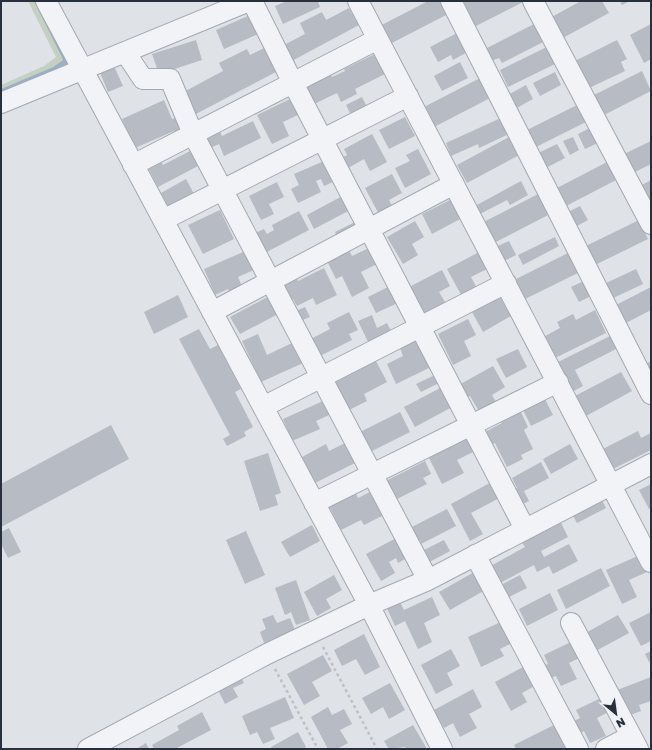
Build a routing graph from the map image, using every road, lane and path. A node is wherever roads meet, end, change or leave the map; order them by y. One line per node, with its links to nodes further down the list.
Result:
1 (46, 1): 9 (street)
2 (249, 1): 8 (street)
3 (252, 1): 10 (street)
4 (358, 1): 7 (street)
5 (451, 1): 27 (street)
6 (533, 1): 19 (street)
7 (378, 39): 10 (street); 11 (street)
8 (125, 52): 9 (street); 13 (street)
9 (82, 70): 12 (street); 15 (street)
10 (293, 83): 13 (street); 14 (street)
11 (408, 96): 14 (street); 16 (street)
12 (1, 103)
13 (193, 134): 15 (street); 17 (street)
14 (322, 139): 17 (street); 20 (street)
15 (133, 165): 18 (street)
16 (454, 184): 20 (street); 22 (street)
17 (222, 190): 18 (street); 21 (street)
18 (163, 220): 23 (street)
19 (651, 224)
20 (369, 229): 21 (street); 24 (street)
21 (271, 281): 23 (street); 25 (street)
22 (506, 283): 24 (street); 26 (street)
23 (212, 312): 28 (street)
24 (420, 327): 25 (street); 29 (street)
25 (321, 377): 28 (street); 31 (street)
26 (558, 382): 29 (street); 32 (street)
27 (651, 394)
28 (263, 406): 33 (street)
29 (471, 425): 31 (street); 34 (street)
30 (651, 464): 32 (street)
31 (372, 474): 33 (street); 37 (street)
32 (612, 484): 34 (street); 36 (street)
33 (314, 503): 38 (street)
34 (525, 529): 35 (street)
35 (475, 555): 37 (street); 47 (street)
36 (651, 562)
37 (428, 580): 38 (street)
38 (369, 605): 40 (street); 46 (street)
39 (571, 623): 42 (street)
40 (315, 632): 41 (street); 45 (path)
41 (267, 654): 43 (street); 44 (path)
42 (635, 743): 48 (street)
43 (88, 749)
44 (318, 749)
45 (377, 749)
46 (442, 749)
47 (578, 749)
48 (606, 749)

